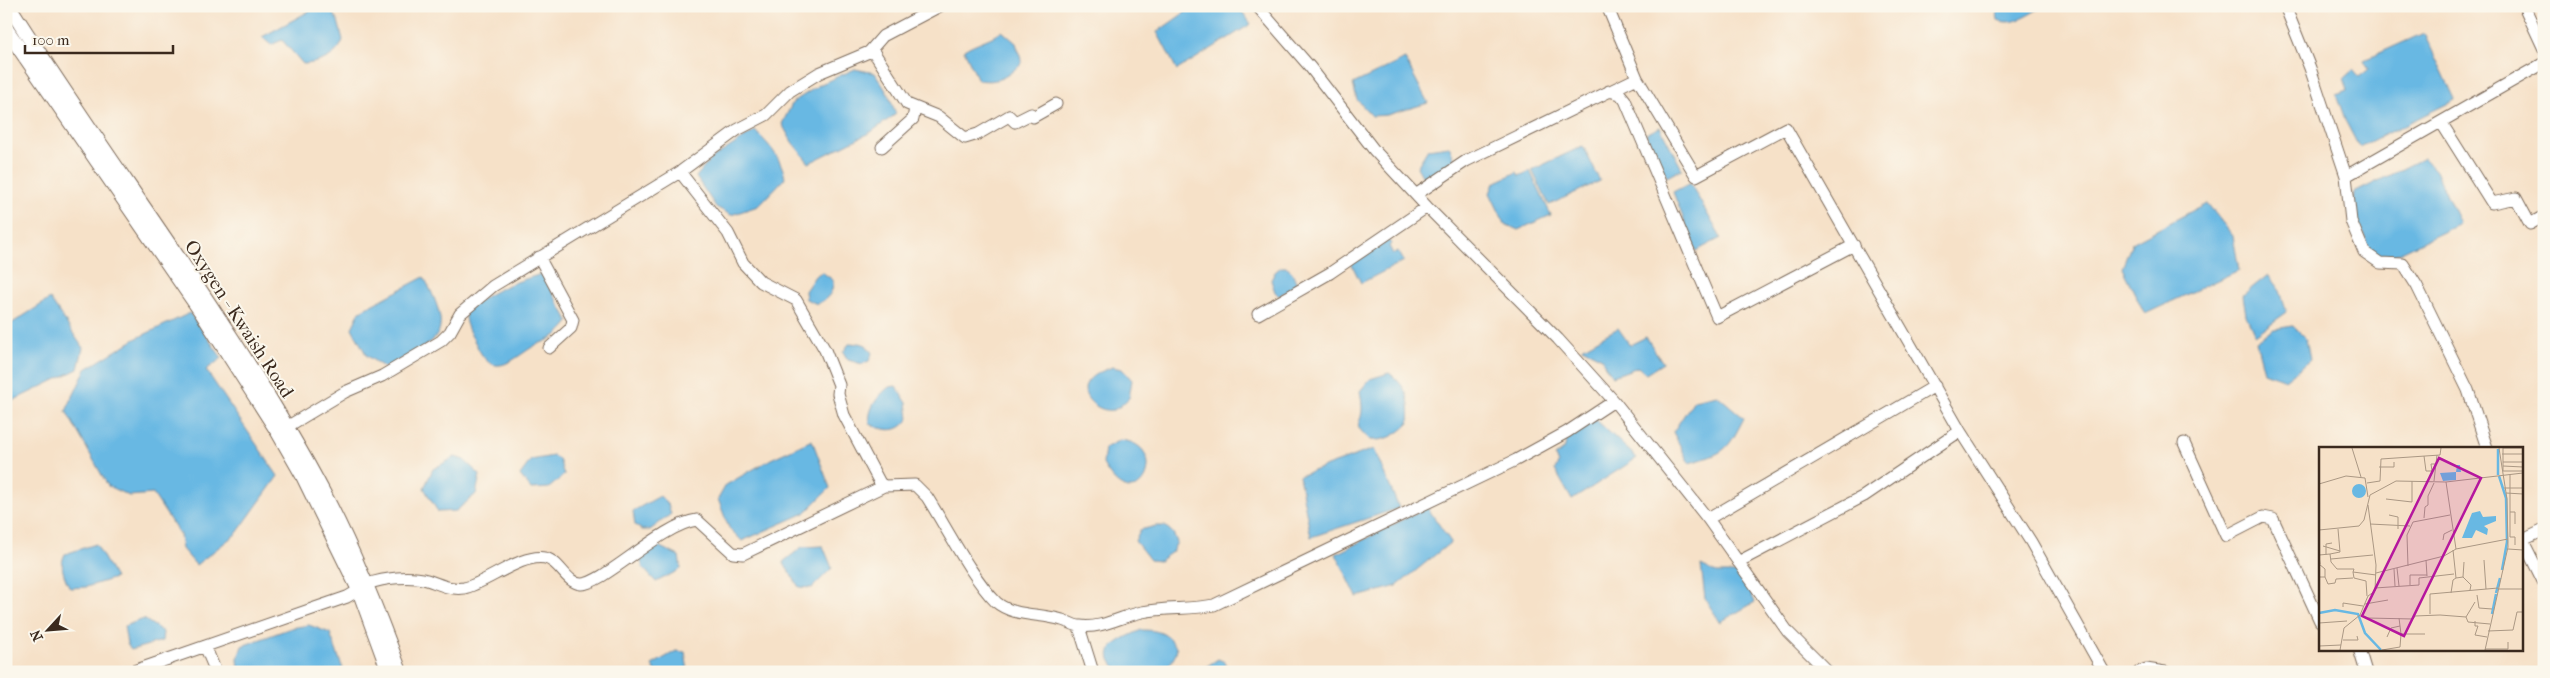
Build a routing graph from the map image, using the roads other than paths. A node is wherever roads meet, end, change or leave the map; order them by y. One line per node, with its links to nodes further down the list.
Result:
1 (9, 6): 28 (main road, Oxygen - Kwaish Road)
2 (940, 6): 9 (street)
3 (1257, 6): 19 (street)
4 (1607, 6): 11 (street)
5 (2285, 6): 18 (street)
6 (2524, 6): 8 (street)
7 (6, 29): 28 (main road, Oxygen - Kwaish Road)
8 (2544, 49)
9 (869, 52): 14 (street); 17 (street)
10 (2544, 63): 15 (street)
11 (1636, 78): 12 (street); 22 (street)
12 (1609, 92): 19 (street); 22 (street)
13 (1056, 104): 14 (street)
14 (915, 108): 16 (street)
15 (2440, 122): 18 (street); 21 (street)
16 (882, 147)
17 (680, 172): 23 (street); 32 (street)
18 (2346, 176): 31 (street)
19 (1416, 194): 20 (street)
20 (1427, 207): 24 (street); 27 (street)
21 (2544, 216)
22 (1854, 245): 26 (street)
23 (539, 257): 25 (street); 28 (street)
24 (1258, 314)
25 (549, 348)
26 (1935, 386): 29 (street); 33 (street)
27 (1614, 401): 33 (street); 40 (street)
28 (283, 430): 38 (main road, Oxygen - Kwaish Road)
29 (1960, 431): 36 (street); 49 (street)
30 (2184, 443): 39 (street)
31 (2487, 447)
32 (884, 486): 38 (street); 40 (street)
33 (1708, 519): 36 (street)
34 (2544, 530): 35 (street)
35 (2522, 539): 37 (street)
36 (1738, 562): 48 (street)
37 (2544, 584)
38 (363, 587): 41 (street); 45 (main road, Oxygen - Kwaish Road); 46 (main road, Oxygen - Kwaish Road)
39 (2319, 619)
40 (1079, 626): 47 (street)
41 (205, 646): 43 (street); 44 (street)
42 (2359, 650): 52 (street)
43 (131, 672)
44 (216, 672)
45 (389, 672)
46 (400, 672)
47 (1093, 672)
48 (1828, 672)
49 (2104, 672)
50 (2139, 672): 51 (street)
51 (2165, 672)
52 (2366, 672)

